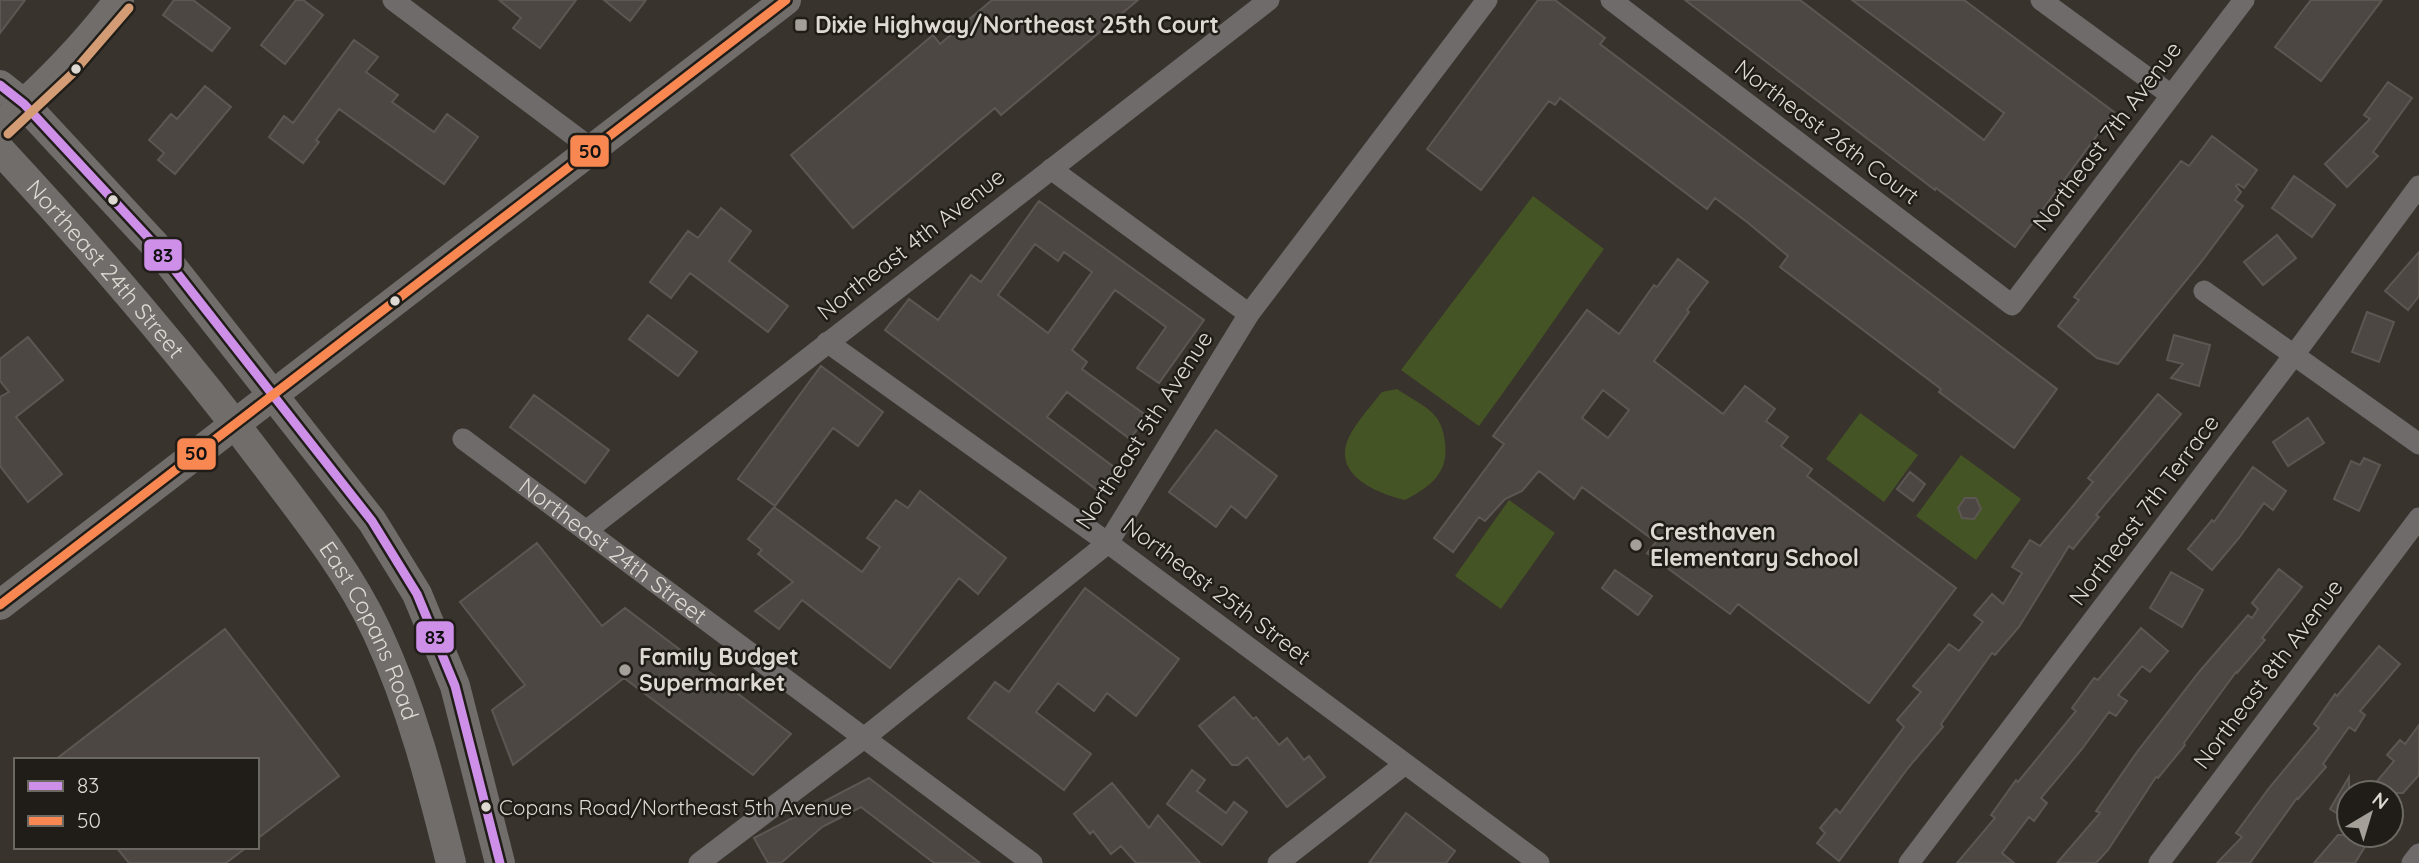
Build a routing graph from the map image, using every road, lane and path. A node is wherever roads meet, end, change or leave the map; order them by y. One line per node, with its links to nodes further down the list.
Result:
1 (118, 0): 12 (main road)
2 (393, 0): 9 (street)
3 (786, 0): 14 (main road)
4 (1269, 0): 16 (street, Northeast 4th Avenue)
5 (1487, 0): 20 (street, Northeast 5th Avenue)
6 (1611, 0): 19 (street, Northeast 26th Court)
7 (2041, 0): 11 (street)
8 (2244, 0): 11 (street, Northeast 7th Avenue)
9 (416, 7): 14 (street)
10 (0, 85): 12 (main road)
11 (2171, 95): 19 (street, Northeast 7th Avenue)
12 (24, 104): 13 (main road); 23 (main road)
13 (0, 125)
14 (592, 149): 23 (main road)
15 (0, 150): 24 (main road, Northeast 24th Street)
16 (1051, 169): 20 (street); 21 (street, Northeast 4th Avenue)
17 (2419, 186): 22 (street, Northeast 7th Terrace)
18 (2204, 291): 22 (street)
19 (2012, 305)
20 (1249, 314): 29 (street, Northeast 5th Avenue)
21 (827, 342): 28 (street, Northeast 4th Avenue); 29 (street, Northeast 25th Street)
22 (2294, 355): 26 (street); 40 (street, Northeast 7th Terrace)
23 (274, 394): 24 (main road); 35 (main road)
24 (235, 424): 30 (main road); 34 (main road, East Copans Road)
25 (463, 439): 28 (street, Northeast 24th Street)
26 (2419, 444)
27 (2419, 518): 41 (street, Northeast 8th Avenue)
28 (586, 531): 31 (street, Northeast 24th Street)
29 (1108, 543): 31 (street, Northeast 5th Avenue); 32 (street, Northeast 25th Street)
30 (0, 605)
31 (864, 738): 36 (street, Northeast 5th Avenue); 37 (street, Northeast 24th Street)
32 (1405, 764): 38 (street); 39 (street, Northeast 25th Street)
33 (2419, 854): 42 (street)
34 (451, 863)
35 (500, 863)
36 (699, 863)
37 (1032, 863)
38 (1278, 863)
39 (1539, 863)
40 (1909, 863)
41 (2159, 863)
42 (2412, 863)

